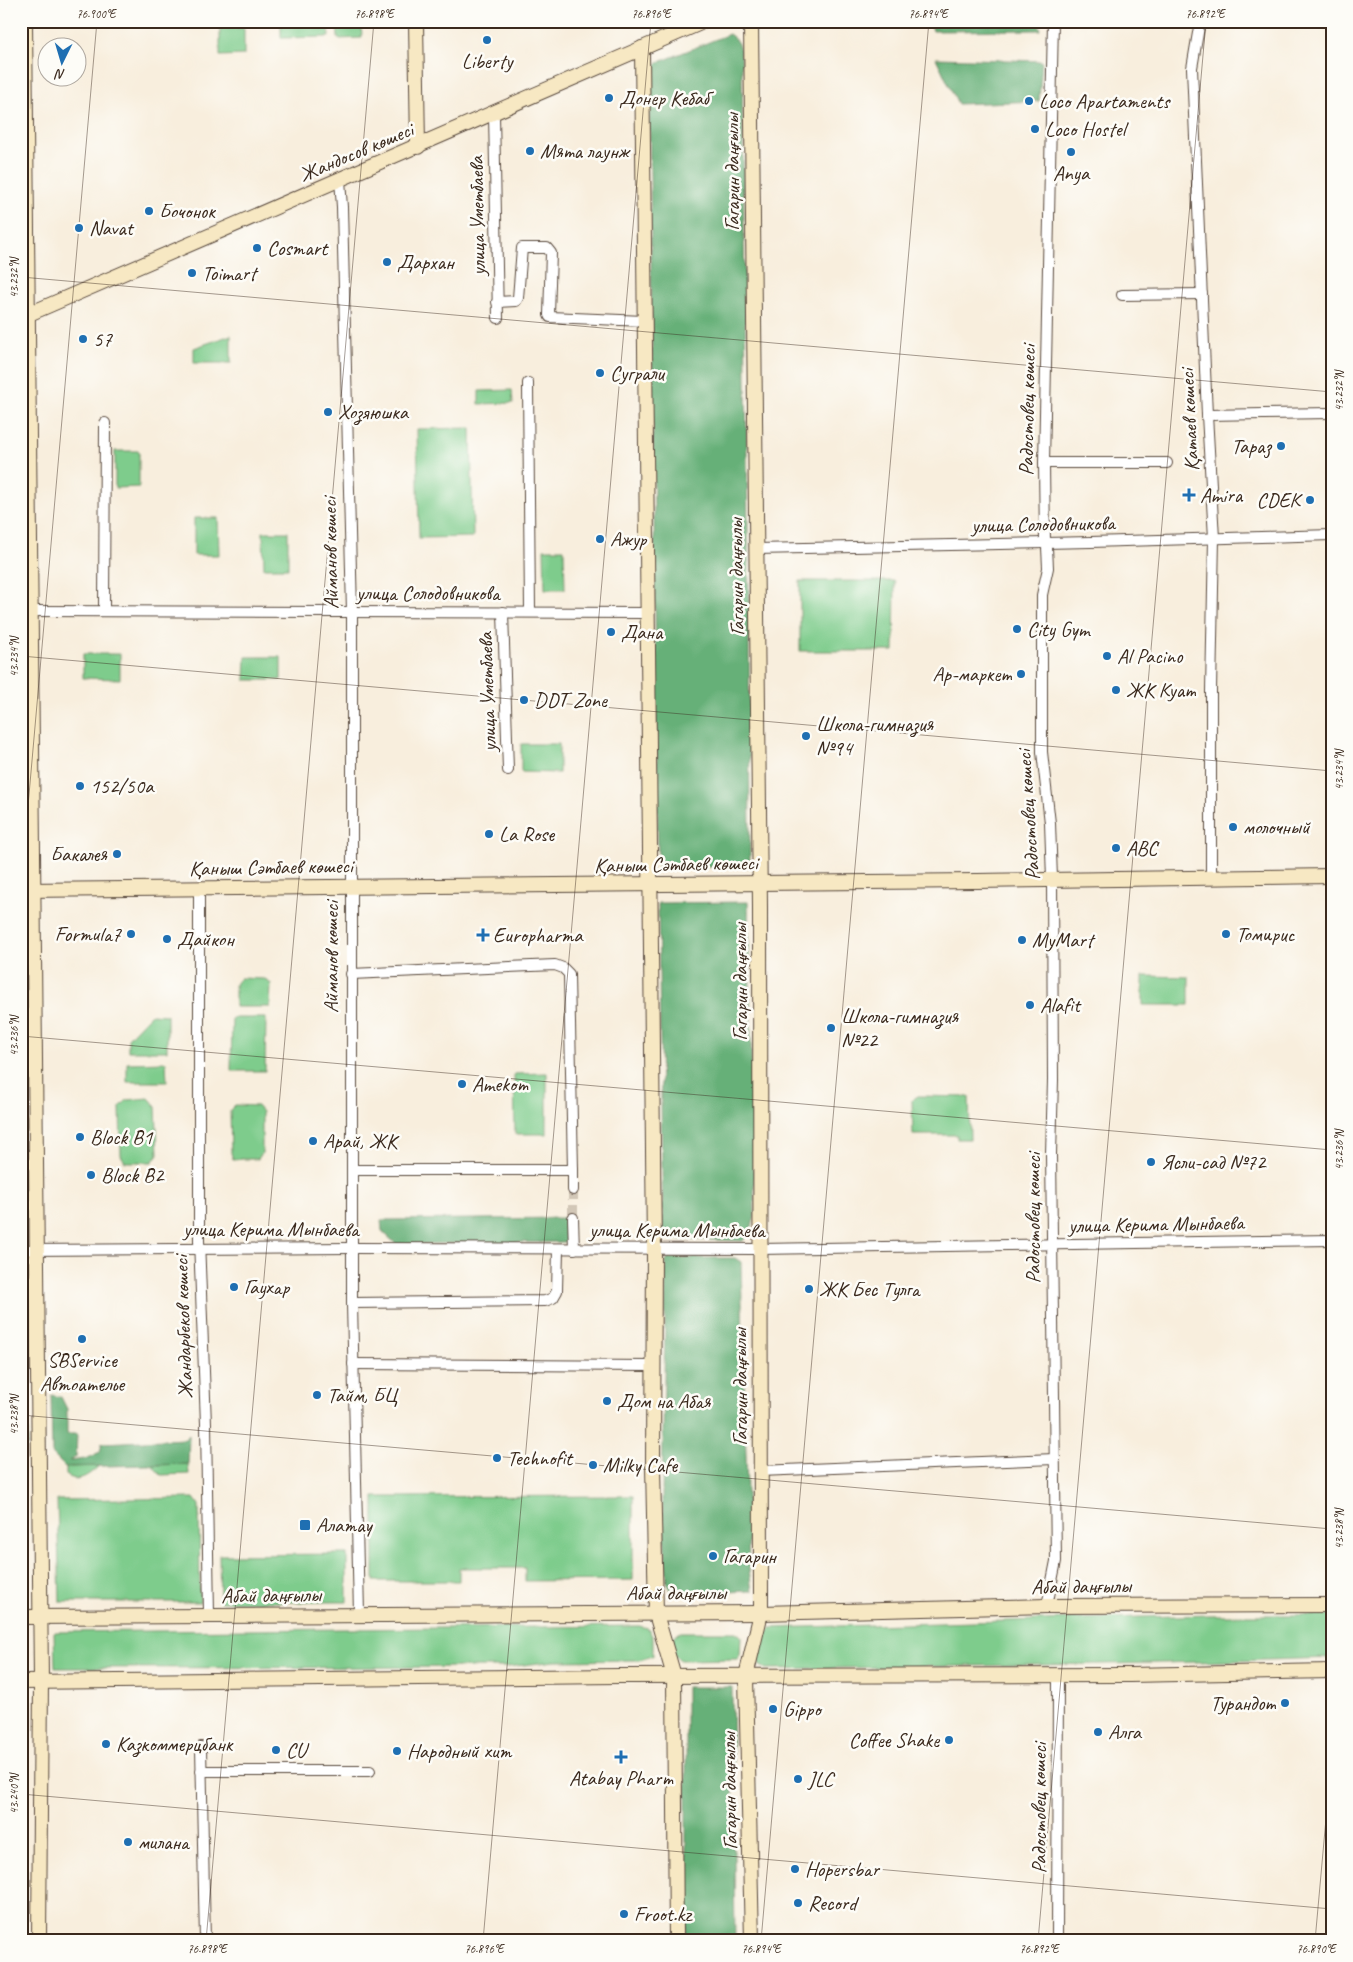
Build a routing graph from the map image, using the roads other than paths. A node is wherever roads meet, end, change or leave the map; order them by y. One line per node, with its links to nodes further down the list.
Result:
1 (26, 21): 14 (main road)
2 (416, 21): 9 (main road)
3 (705, 21): 7 (main road, Жандосов көшесі)
4 (751, 21): 26 (main road, Гагарин даңғылы)
5 (1053, 21): 21 (street, Радостовец көшесі)
6 (1200, 21): 11 (street, Қатаев көшесі)
7 (642, 48): 8 (main road, Жандосов көшесі); 16 (main road)
8 (494, 114): 9 (main road, Жандосов көшесі); 13 (street, улица Уметбаева)
9 (418, 147): 10 (main road, Жандосов көшесі)
10 (340, 180): 14 (main road, Жандосов көшесі); 29 (street, Айманов көшесі)
11 (1202, 294): 12 (street); 19 (street, Қатаев көшесі)
12 (1122, 295)
13 (497, 302): 15 (street, улица Уметбаева); 16 (street)
14 (25, 316): 27 (main road)
15 (498, 318)
16 (644, 321): 32 (main road)
17 (528, 383): 31 (street)
18 (1332, 413): 19 (street)
19 (1207, 415): 24 (street, Қатаев көшесі)
20 (105, 423): 28 (street)
21 (1044, 462): 22 (street); 25 (street, Радостовец көшесі)
22 (1167, 463)
23 (1332, 534): 24 (street, улица Солодовникова)
24 (1214, 538): 25 (street, улица Солодовникова); 35 (street, Қатаев көшесі)
25 (1045, 542): 26 (street, улица Солодовникова); 36 (street, Радостовец көшесі)
26 (756, 549): 37 (main road, Гагарин даңғылы)
27 (30, 611): 28 (street, улица Солодовникова); 41 (main road)
28 (104, 611): 29 (street, улица Солодовникова)
29 (352, 612): 30 (street, улица Солодовникова); 39 (street, Айманов көшесі)
30 (503, 612): 31 (street, улица Солодовникова); 33 (street, улица Уметбаева)
31 (530, 612): 32 (street, улица Солодовникова)
32 (647, 613): 38 (main road)
33 (508, 770)
34 (1332, 876): 35 (main road, Қаныш Сәтбаев көшесі)
35 (1211, 878): 36 (main road, Қаныш Сәтбаев көшесі)
36 (1052, 879): 37 (main road, Қаныш Сәтбаев көшесі); 48 (street, Радостовец көшесі)
37 (760, 883): 38 (main road, Қаныш Сәтбаев көшесі); 56 (main road, Гагарин даңғылы)
38 (649, 884): 39 (main road, Қаныш Сәтбаев көшесі); 55 (main road)
39 (350, 887): 40 (main road, Қаныш Сәтбаев көшесі); 42 (street, Айманов көшесі)
40 (199, 888): 41 (main road, Қаныш Сәтбаев көшесі); 49 (street, Жандарбеков көшесі)
41 (27, 890): 51 (main road)
42 (351, 974): 43 (street, Айманов көшесі); 44 (street)
43 (352, 1170): 44 (street); 50 (street, Айманов көшесі)
44 (573, 1170): 45 (street)
45 (573, 1190)
46 (574, 1218): 53 (street)
47 (1332, 1240): 48 (street, улица Керима Мынбаева)
48 (1052, 1243): 56 (street, улица Керима Мынбаева); 60 (street, Радостовец көшесі)
49 (199, 1248): 50 (street, улица Керима Мынбаева); 51 (street, улица Керима Мынбаева); 67 (street, Жандарбеков көшесі)
50 (352, 1248): 52 (street, улица Керима Мынбаева); 57 (street, Айманов көшесі)
51 (37, 1249): 54 (street, улица Керима Мынбаева); 68 (main road)
52 (558, 1249): 53 (street, улица Керима Мынбаева); 57 (street)
53 (574, 1249): 55 (street, улица Керима Мынбаева)
54 (21, 1250)
55 (654, 1250): 56 (street, улица Керима Мынбаева); 59 (main road)
56 (759, 1250): 61 (main road, Гагарин даңғылы)
57 (352, 1303): 58 (street, Айманов көшесі)
58 (353, 1364): 59 (street); 65 (street, Айманов көшесі)
59 (653, 1366): 66 (main road)
60 (1055, 1458): 61 (street); 63 (street, Радостовец көшесі)
61 (760, 1471): 64 (main road, Гагарин даңғылы)
62 (1332, 1604): 63 (main road, Абай даңғылы)
63 (1047, 1606): 64 (main road, Абай даңғылы)
64 (761, 1613): 66 (main road, Абай даңғылы); 73 (main road, Гагарин даңғылы)
65 (359, 1614): 66 (main road, Абай даңғылы); 67 (main road, Абай даңғылы)
66 (656, 1614): 72 (main road)
67 (209, 1616): 68 (main road, Абай даңғылы)
68 (40, 1617): 69 (main road, Абай даңғылы); 74 (main road)
69 (21, 1618)
70 (1332, 1671): 71 (main road)
71 (1058, 1675): 73 (main road); 83 (street, Радостовец көшесі)
72 (674, 1676): 73 (main road); 74 (main road); 81 (main road)
73 (746, 1676): 82 (main road, Гагарин даңғылы)
74 (41, 1681): 75 (main road); 79 (main road)
75 (21, 1682)
76 (200, 1747): 77 (street)
77 (201, 1771): 78 (street); 80 (street)
78 (370, 1771)
79 (39, 1941)
80 (205, 1941)
81 (676, 1941)
82 (752, 1941)
83 (1057, 1941)

